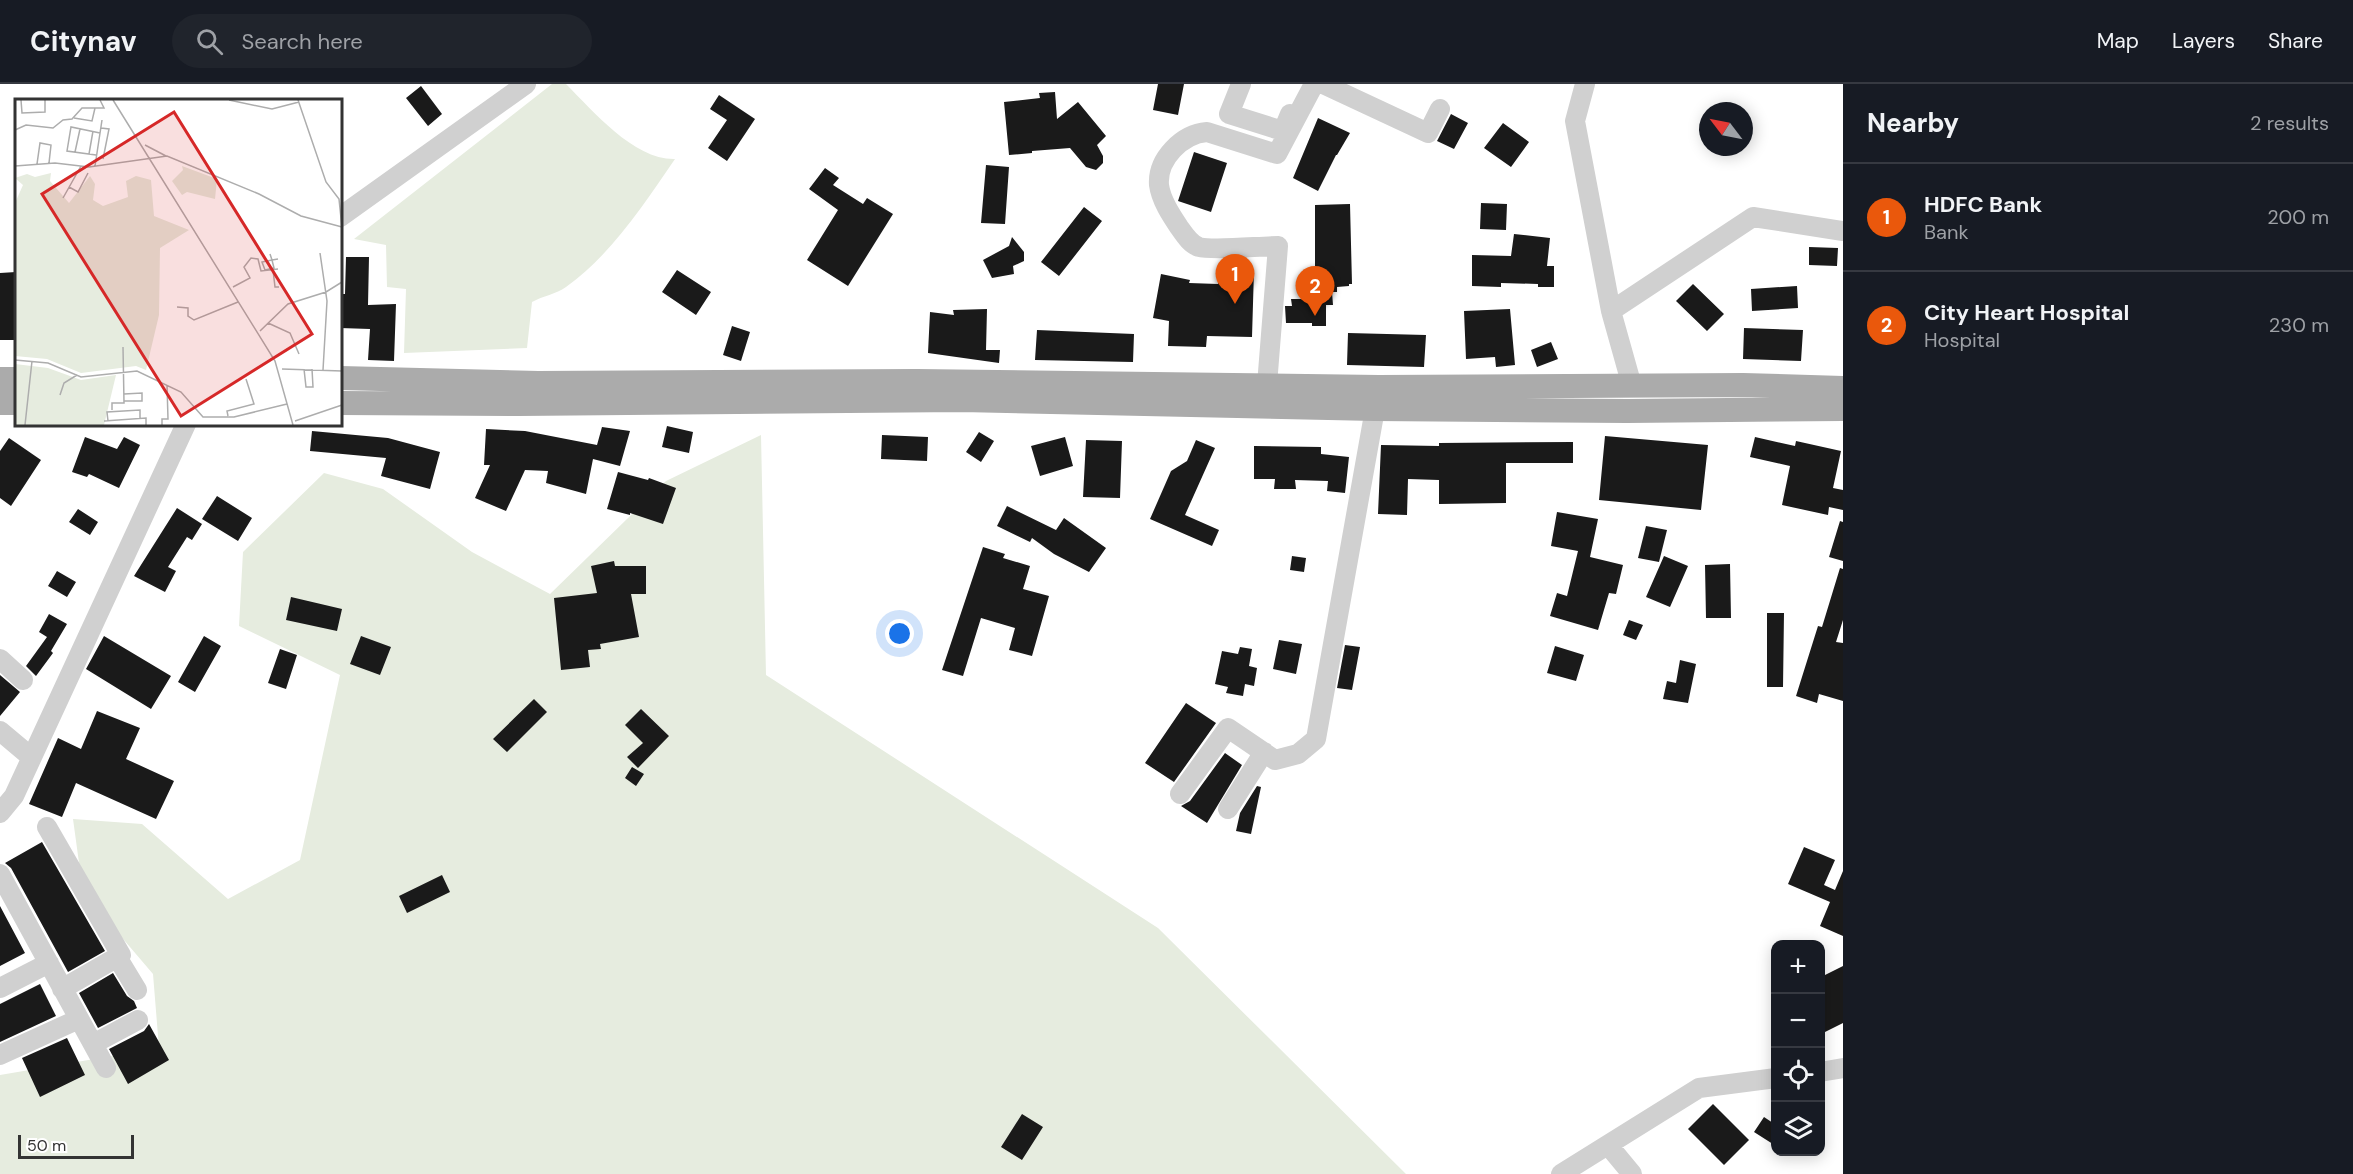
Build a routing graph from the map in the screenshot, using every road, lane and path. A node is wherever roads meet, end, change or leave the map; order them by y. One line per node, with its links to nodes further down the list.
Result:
1 (526, 84): 10 (street)
2 (1241, 84): 8 (street)
3 (1302, 84): 8 (street)
4 (1314, 84): 9 (street)
5 (1323, 84): 7 (street)
6 (1585, 84): 12 (street)
7 (1440, 109)
8 (1229, 114): 9 (street)
9 (1220, 136): 14 (street)
10 (342, 216)
11 (1843, 231): 12 (street)
12 (1611, 311): 15 (street)
13 (342, 378): 14 (main road)
14 (1268, 386): 16 (main road)
15 (1632, 386): 16 (main road); 17 (main road)
16 (1607, 387): 21 (main road)
17 (1843, 388)
18 (342, 403): 19 (main road)
19 (1375, 409): 21 (main road); 26 (street)
20 (1843, 409): 21 (main road)
21 (1607, 411)
22 (185, 426): 27 (street)
23 (0, 659): 24 (street)
24 (23, 680)
25 (0, 731): 27 (street)
26 (1264, 752): 28 (street); 29 (street)
27 (31, 757): 30 (street)
28 (1180, 794)
29 (1228, 809)
30 (0, 813)
31 (47, 827): 33 (street)
32 (0, 874): 34 (street)
33 (117, 957): 36 (street); 37 (street)
34 (49, 963): 35 (street); 36 (street)
35 (0, 988)
36 (63, 989): 38 (street)
37 (137, 990)
38 (79, 1019): 40 (street); 41 (street)
39 (138, 1020): 40 (street)
40 (93, 1044): 42 (street)
41 (0, 1055)
42 (106, 1068)
43 (1843, 1068): 44 (street)
44 (1825, 1070)
45 (1771, 1079): 46 (street)
46 (1608, 1145): 47 (street); 48 (street)
47 (1561, 1174)
48 (1632, 1174)

